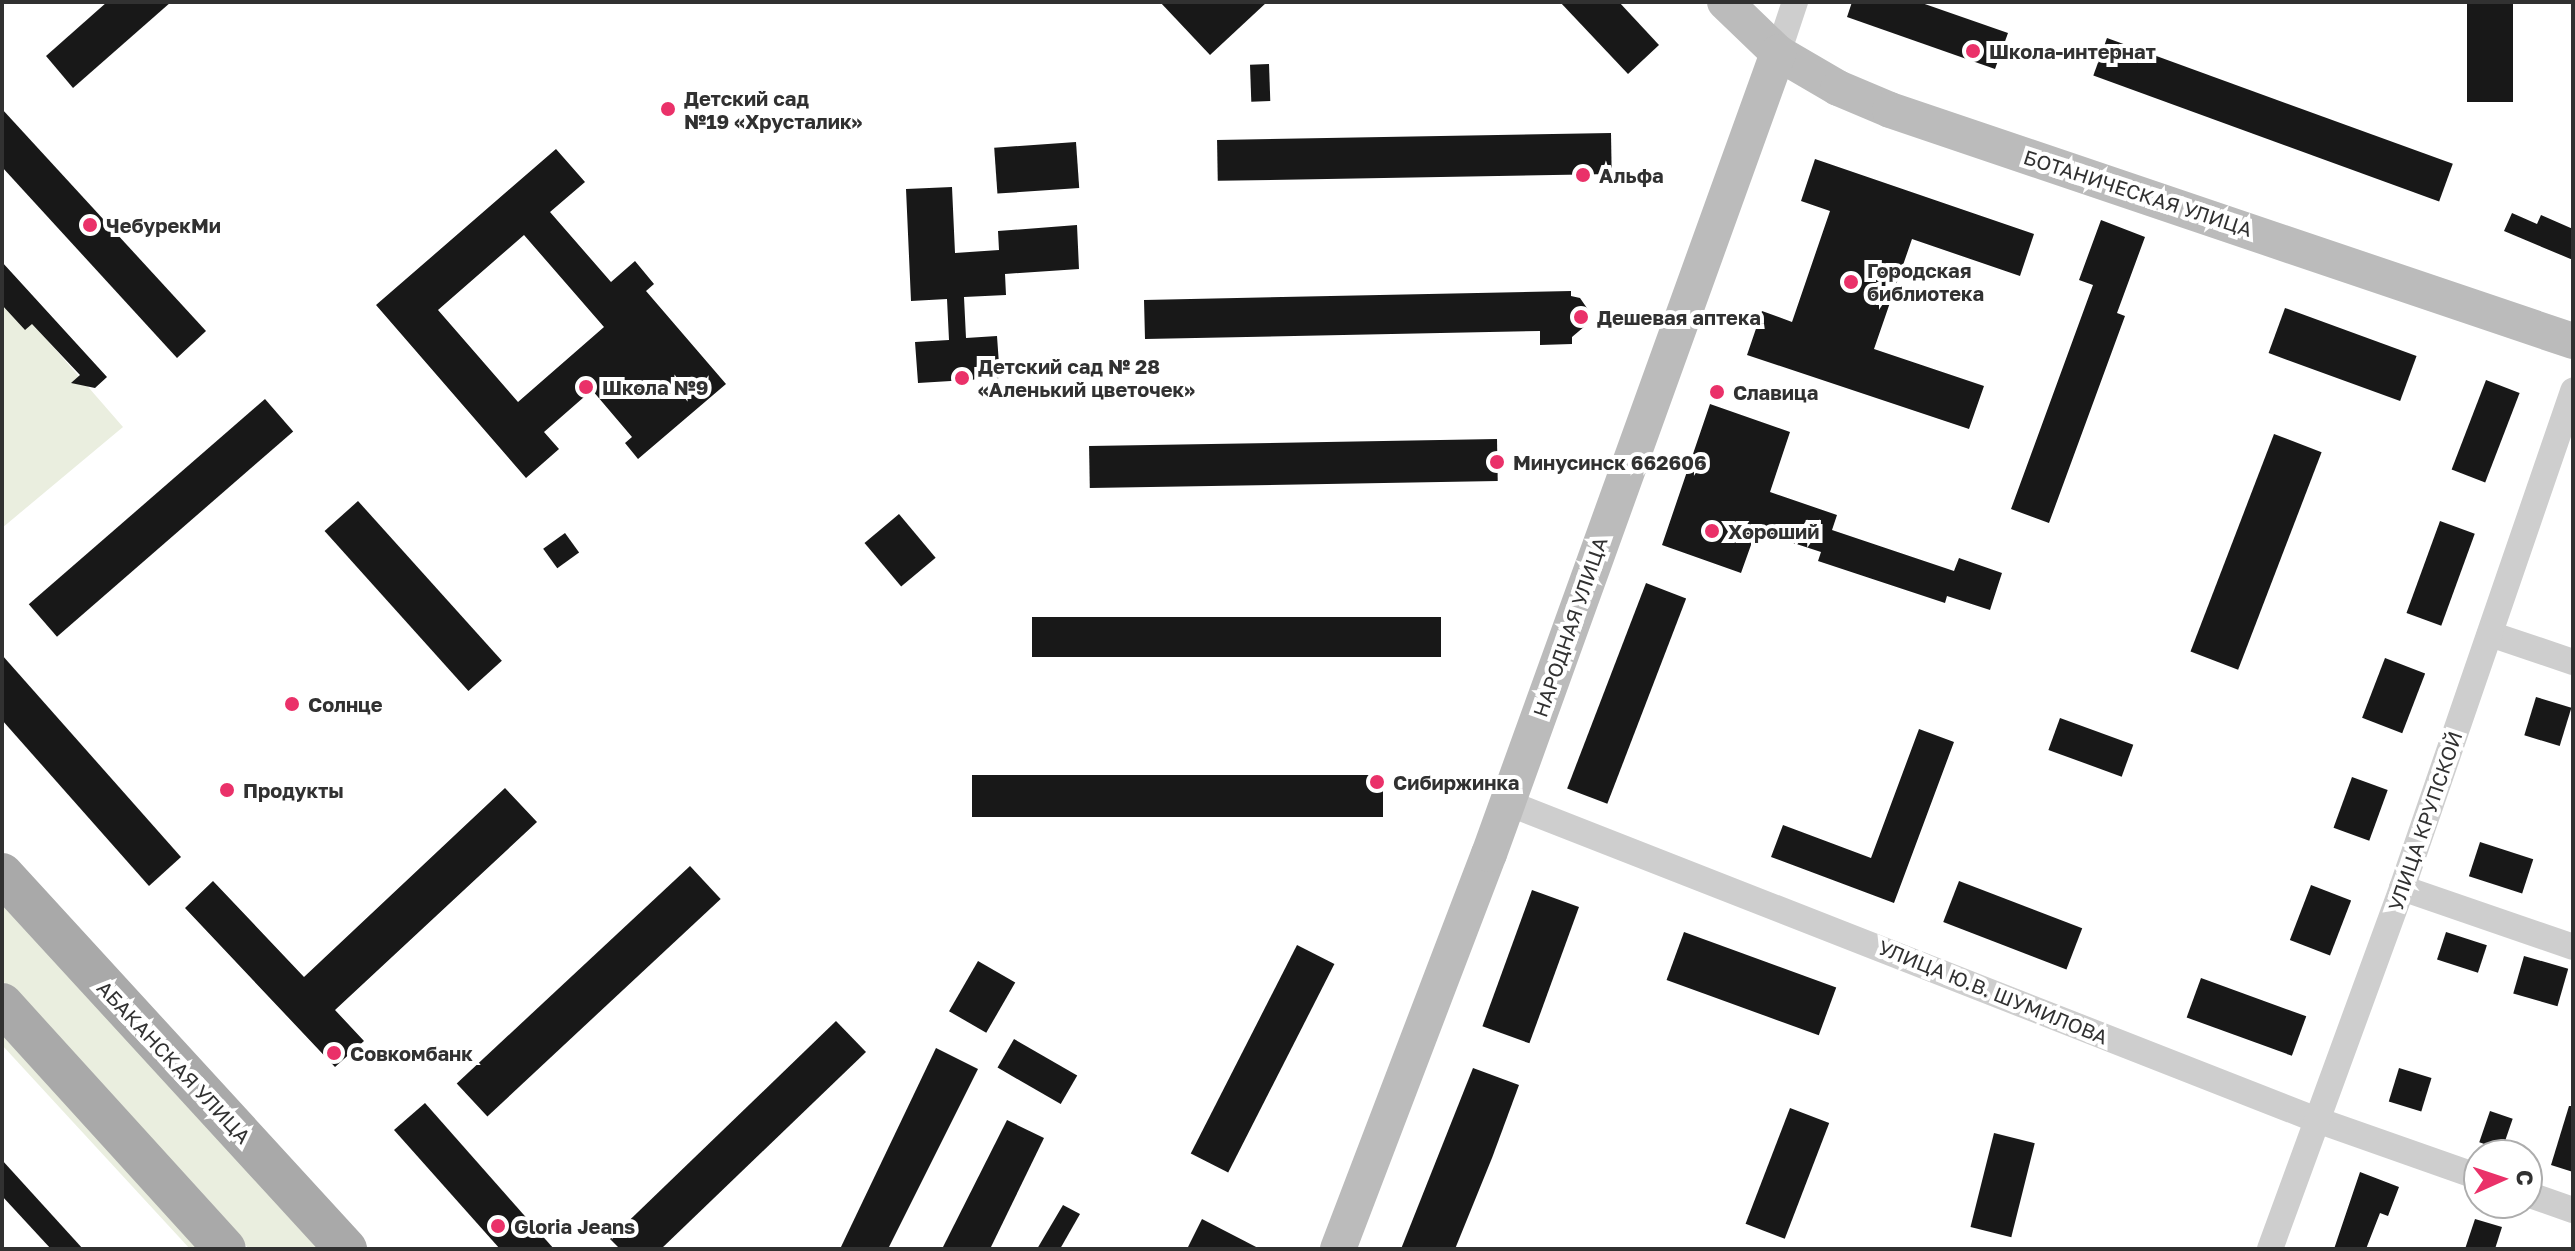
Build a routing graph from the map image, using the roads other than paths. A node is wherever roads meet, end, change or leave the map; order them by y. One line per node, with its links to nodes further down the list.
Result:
1 (1725, 2): 3 (street, БОТАНИЧЕСКАЯ УЛИЦА)
2 (1795, 2): 3 (street, НАРОДНАЯ УЛИЦА)
3 (1778, 53): 4 (street, БОТАНИЧЕСКАЯ УЛИЦА); 8 (street, НАРОДНАЯ УЛИЦА)
4 (2573, 341)
5 (2573, 391): 6 (street, УЛИЦА КРУПСКОЙ)
6 (2490, 634): 7 (street); 10 (street, УЛИЦА КРУПСКОЙ)
7 (2573, 662)
8 (1508, 803): 13 (street, УЛИЦА Ю.В. ШУМИЛОВА); 19 (street, НАРОДНАЯ УЛИЦА)
9 (2, 874): 18 (main road, АБАКАНСКАЯ УЛИЦА)
10 (2402, 888): 11 (street); 13 (street, УЛИЦА КРУПСКОЙ)
11 (2573, 947)
12 (2, 1004): 17 (main road)
13 (2317, 1120): 14 (street, УЛИЦА Ю.В. ШУМИЛОВА); 20 (street, УЛИЦА КРУПСКОЙ)
14 (2463, 1171)
15 (2543, 1200): 16 (street)
16 (2573, 1210)
17 (225, 1249)
18 (346, 1249)
19 (1338, 1249)
20 (2270, 1249)

